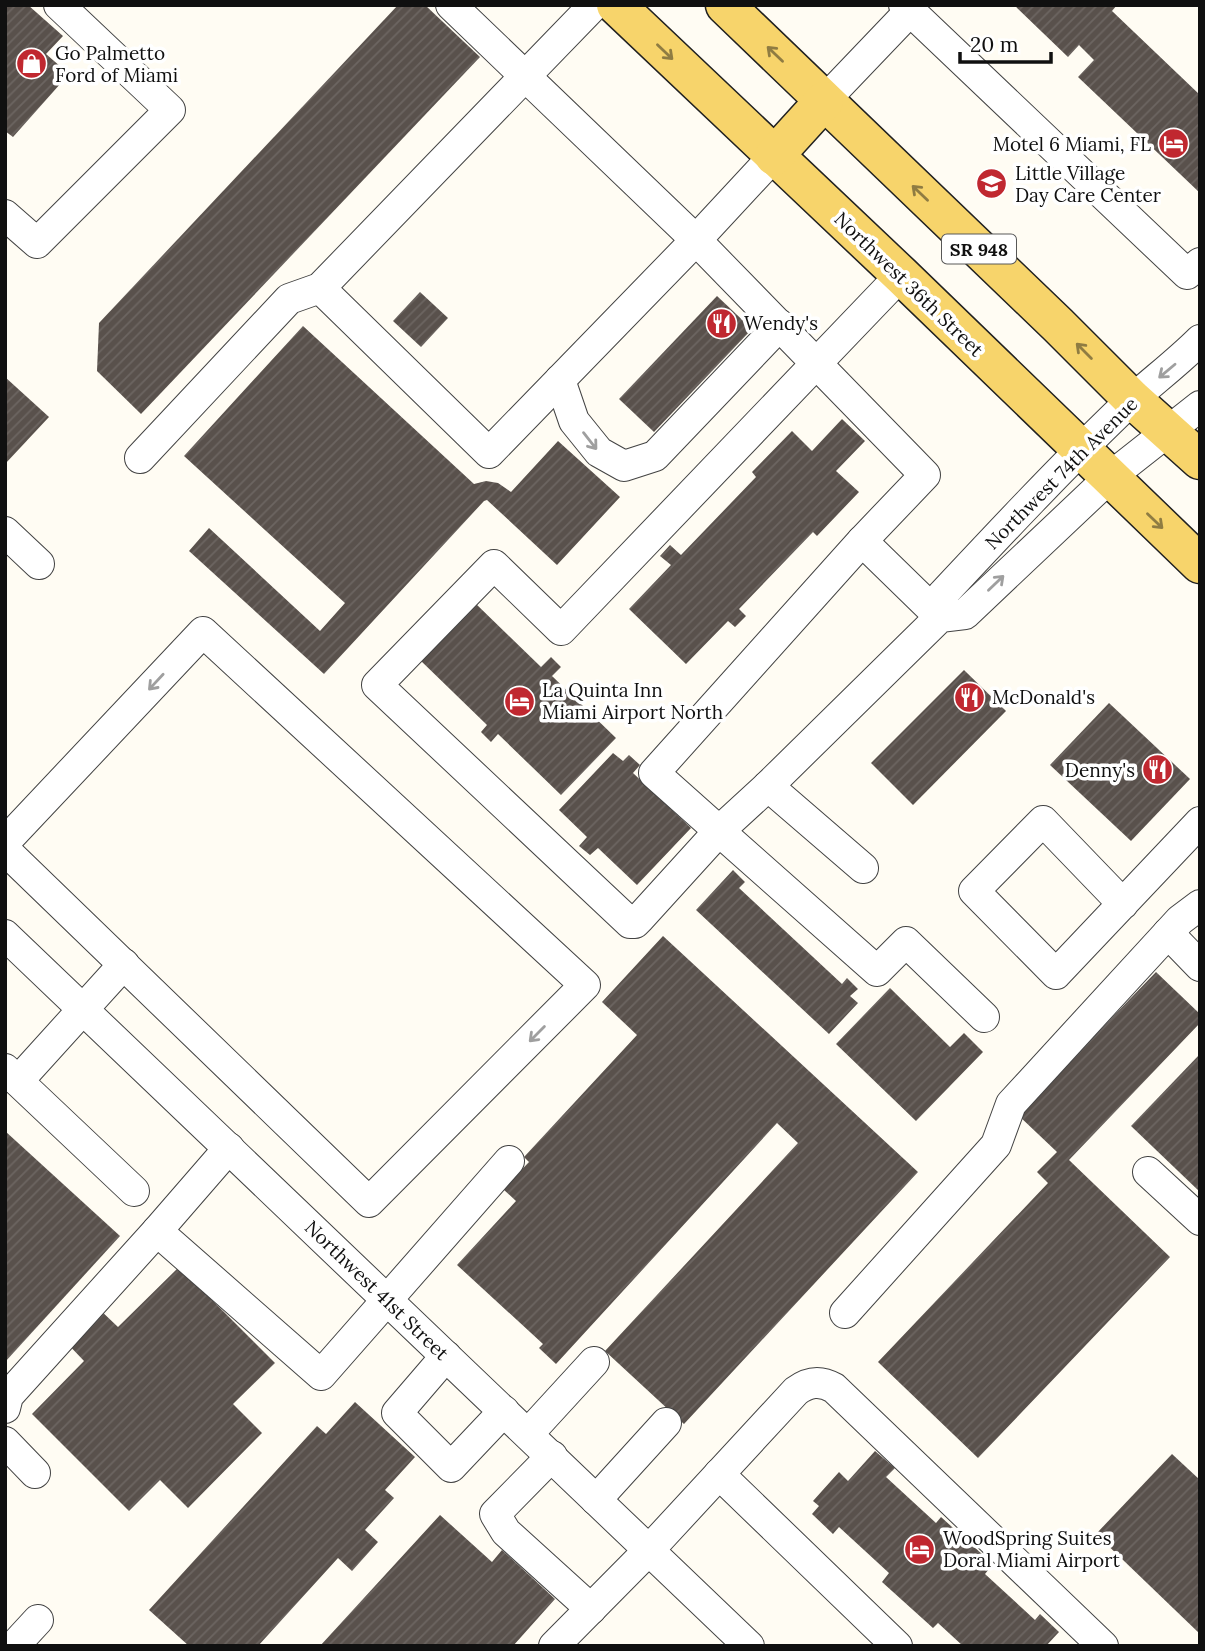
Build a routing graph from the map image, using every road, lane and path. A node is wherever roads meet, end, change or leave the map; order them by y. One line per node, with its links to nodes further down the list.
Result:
1 (59, 5): 10 (street)
2 (451, 5): 7 (street)
3 (594, 5): 7 (street)
4 (616, 5): 9 (main road, Northwest 36th Street, one-way to 9)
5 (724, 5): 8 (main road, SR 948, one-way to 5)
6 (907, 8): 8 (street); 12 (street)
7 (525, 77): 11 (street); 14 (street)
8 (824, 101): 9 (main road); 19 (main road, SR 948, one-way to 8)
9 (774, 156): 11 (street); 13 (main road, Northwest 36th Street)
10 (5, 215)
11 (696, 240): 15 (street); 18 (street)
12 (1200, 263)
13 (901, 275): 17 (street); 22 (main road, Northwest 36th Street)
14 (320, 288): 18 (street); 23 (street)
15 (780, 325): 17 (street); 18 (street, one-way to 15)
16 (1200, 340): 19 (street, Northwest 74th Avenue, one-way to 19)
17 (816, 363): 27 (street); 33 (street, Northwest 74th Avenue)
18 (560, 380)
19 (1132, 399): 21 (main road, SR 948); 22 (street, Northwest 74th Avenue)
20 (1200, 406): 21 (street, Northwest 74th Avenue)
21 (1168, 432): 24 (main road, SR 948); 25 (street, Northwest 74th Avenue)
22 (1081, 449): 25 (main road, Northwest 36th Street); 30 (street, Northwest 74th Avenue)
23 (140, 458)
24 (1200, 460)
25 (1110, 477): 29 (main road, Northwest 36th Street, one-way to 29); 30 (street, Northwest 74th Avenue, one-way to 25)
26 (5, 532): 28 (street)
27 (862, 541): 30 (street); 33 (street)
28 (39, 564)
29 (1200, 564)
30 (940, 617): 31 (street, Northwest 74th Avenue)
31 (768, 786): 33 (street, Northwest 74th Avenue); 36 (street)
32 (1200, 822): 37 (street)
33 (719, 831): 44 (street)
34 (5, 842): 41 (street)
35 (5, 850): 41 (street)
36 (863, 868)
37 (1123, 904): 37 (street)
38 (1200, 905): 39 (street)
39 (1168, 933): 42 (street); 53 (street)
40 (5, 934): 43 (street, Northwest 41st Street)
41 (124, 964): 43 (street)
42 (1200, 966)
43 (83, 1008): 45 (street); 46 (street, Northwest 41st Street)
44 (984, 1017)
45 (11, 1075): 49 (street)
46 (229, 1148): 51 (street); 52 (street, Northwest 41st Street)
47 (509, 1161): 52 (street)
48 (1148, 1172): 50 (street)
49 (134, 1191)
50 (1200, 1220)
51 (157, 1231): 52 (street); 56 (street)
52 (387, 1300): 54 (street, Northwest 41st Street)
53 (845, 1313)
54 (446, 1356): 57 (street, Northwest 41st Street); 57 (street)
55 (594, 1362): 59 (street)
56 (5, 1408)
57 (504, 1411): 59 (street, Northwest 41st Street)
58 (666, 1423): 64 (street)
59 (528, 1434): 61 (street, Northwest 41st Street)
60 (5, 1442): 62 (street)
61 (552, 1457): 64 (street, Northwest 41st Street); 66 (street)
62 (35, 1472)
63 (719, 1474): 65 (street); 71 (street); 72 (street)
64 (596, 1500): 65 (street, Northwest 41st Street)
65 (649, 1550): 66 (street); 68 (street, Northwest 41st Street)
66 (591, 1609): 70 (street)
67 (38, 1620): 69 (street)
68 (748, 1645)
69 (14, 1646)
70 (554, 1646)
71 (897, 1646)
72 (1103, 1646)

